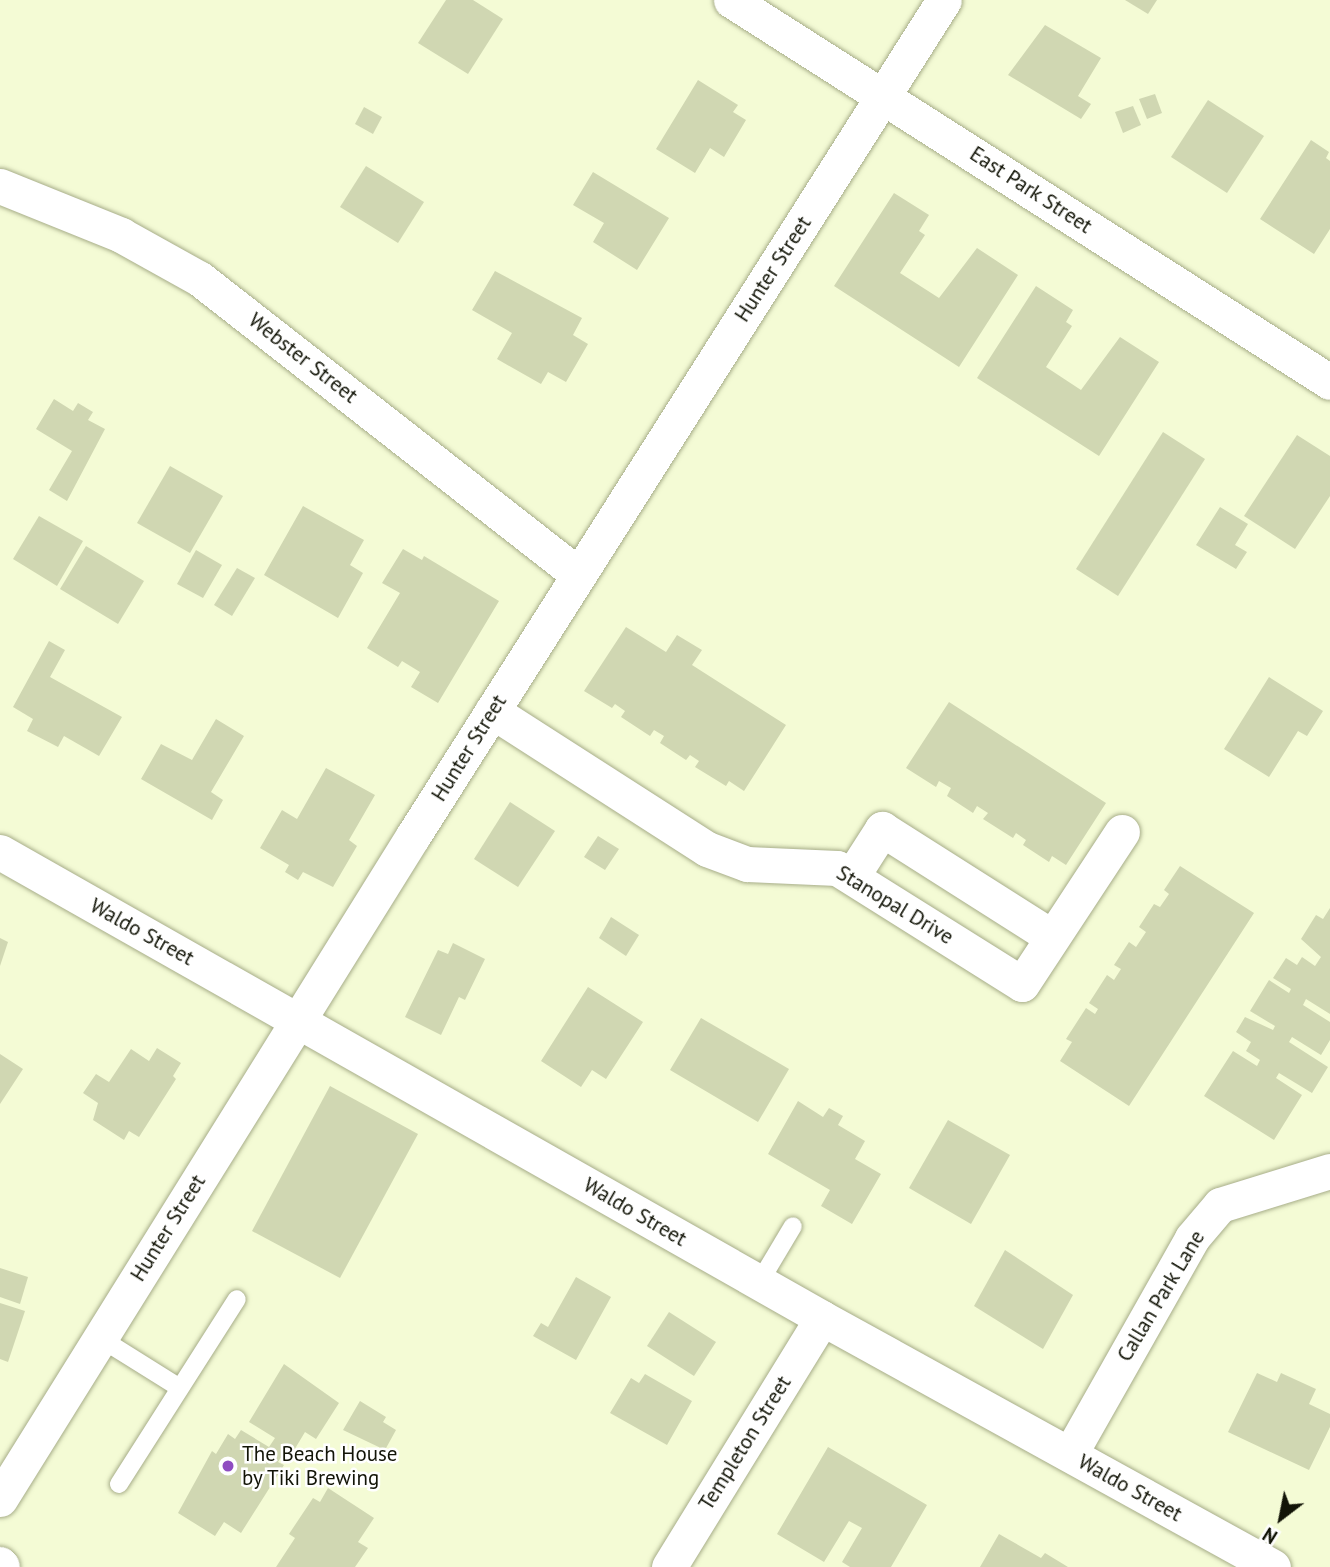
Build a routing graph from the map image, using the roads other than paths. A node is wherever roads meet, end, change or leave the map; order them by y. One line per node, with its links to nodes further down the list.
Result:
1 (730, 0): 3 (street, East Park Street)
2 (944, 0): 3 (street, Hunter Street)
3 (885, 95): 5 (street, East Park Street); 6 (street, Hunter Street)
4 (0, 186): 6 (street, Webster Street)
5 (1330, 382)
6 (578, 574): 7 (street, Hunter Street)
7 (492, 711): 10 (street, Stanopal Drive); 12 (street, Hunter Street)
8 (1122, 832): 11 (street, Stanopal Drive)
9 (0, 852): 12 (street, Waldo Street)
10 (852, 876): 11 (street, Stanopal Drive); 11 (street)
11 (1052, 937)
12 (298, 1019): 15 (street, Waldo Street); 18 (street, Hunter Street)
13 (1330, 1171): 20 (street, Callan Park Lane)
14 (793, 1226): 15 (lane)
15 (759, 1283): 17 (street, Waldo Street)
16 (237, 1298): 19 (lane)
17 (822, 1318): 20 (street, Waldo Street); 23 (street, Templeton Street)
18 (100, 1338): 19 (lane); 22 (street, Hunter Street)
19 (180, 1388): 21 (lane)
20 (1070, 1454): 24 (street, Waldo Street)
21 (119, 1484)
22 (0, 1499)
23 (669, 1567)
24 (1273, 1567)

